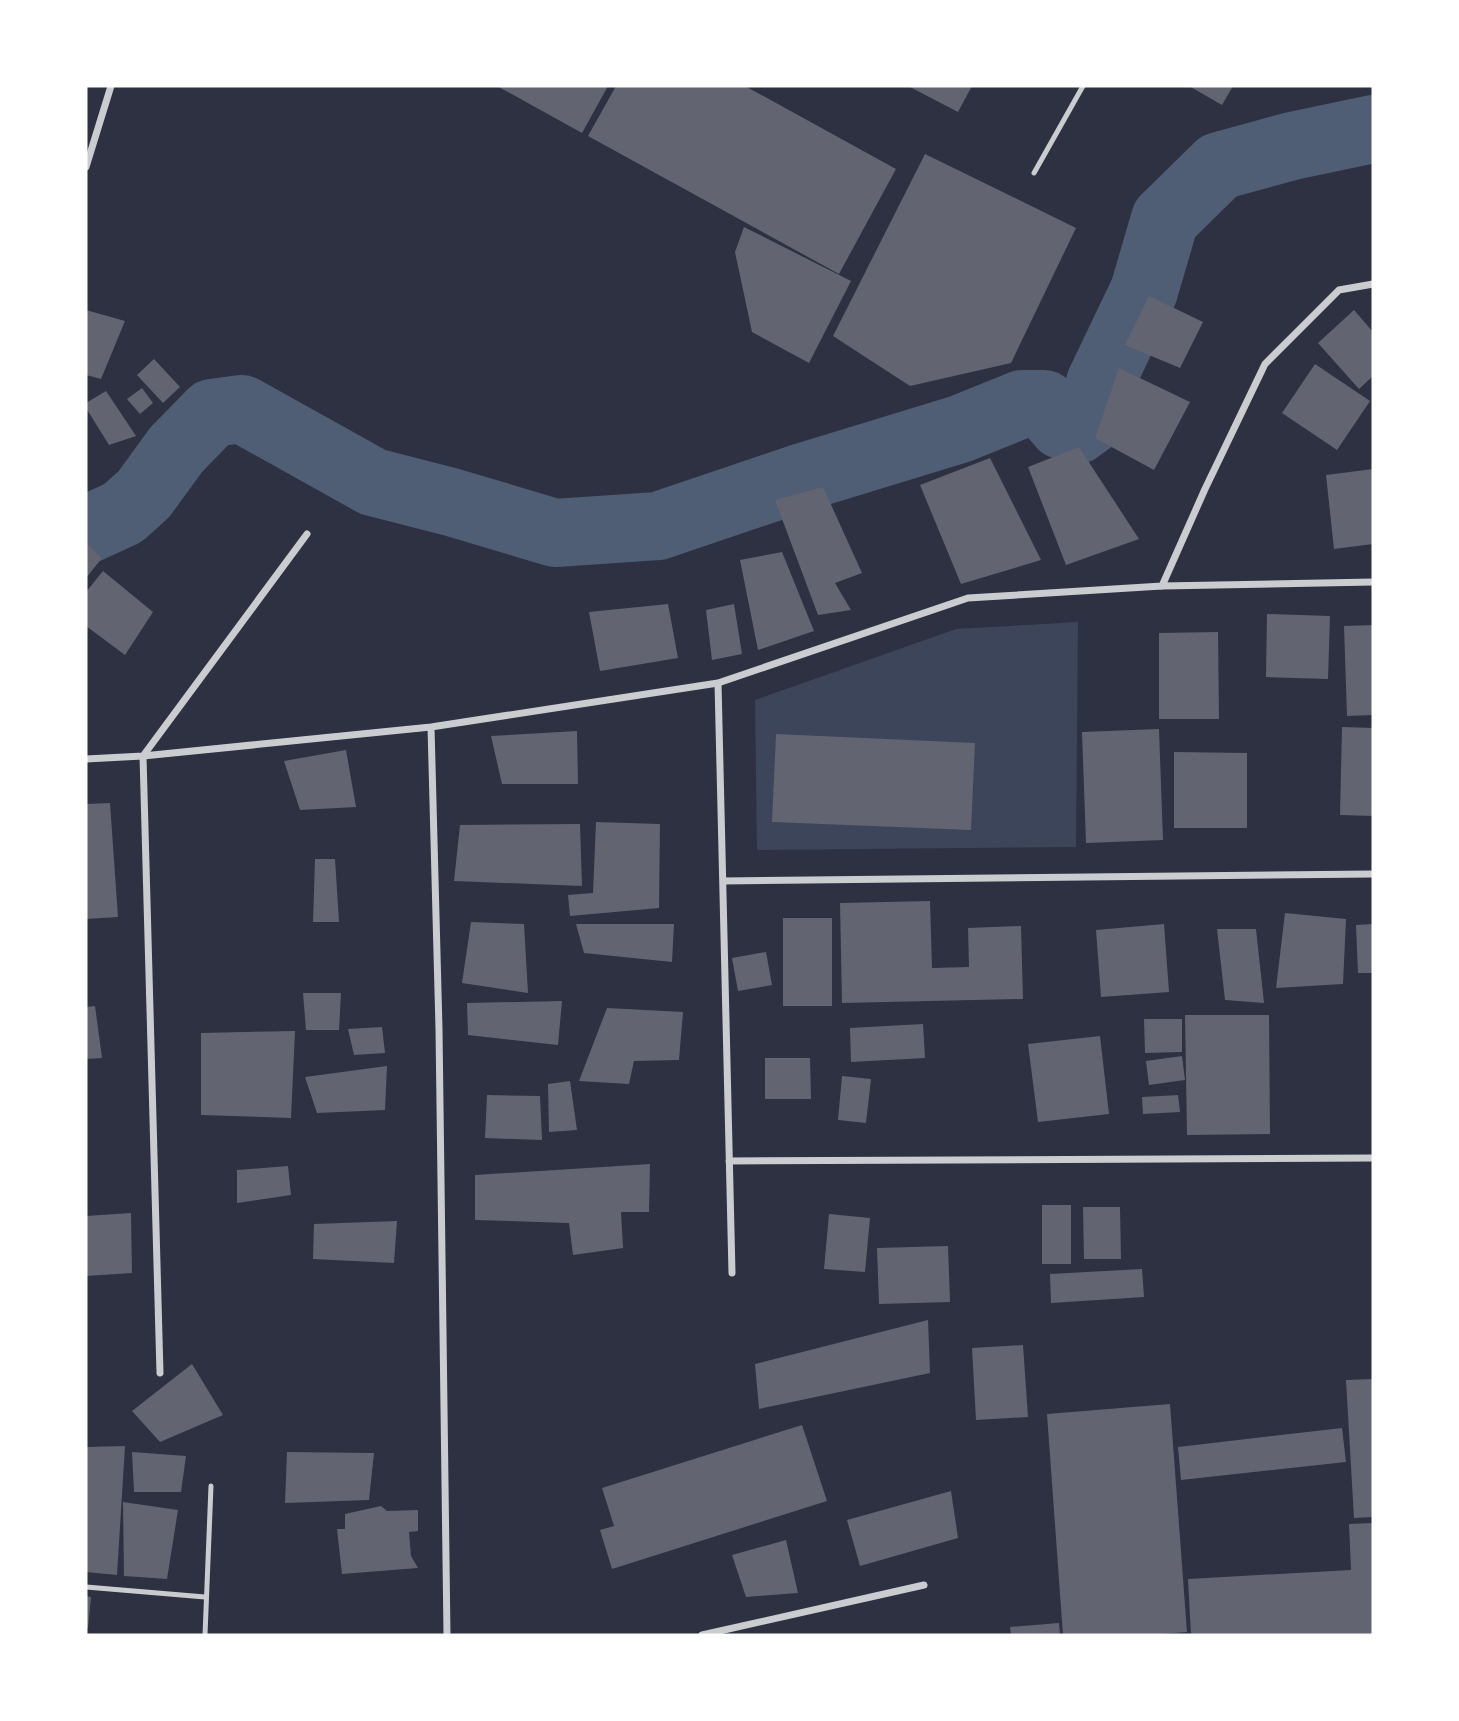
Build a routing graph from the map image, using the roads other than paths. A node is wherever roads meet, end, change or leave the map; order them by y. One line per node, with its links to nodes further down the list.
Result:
1 (111, 86): 3 (street)
2 (1083, 86): 4 (lane)
3 (86, 166)
4 (1034, 173)
5 (1373, 284): 8 (street)
6 (307, 534): 11 (street)
7 (1373, 582): 8 (street)
8 (1162, 586): 9 (street)
9 (718, 683): 10 (street); 14 (street)
10 (431, 727): 11 (street); 24 (street)
11 (143, 756): 12 (street); 18 (street)
12 (86, 759)
13 (1373, 874): 14 (street)
14 (723, 881): 16 (street)
15 (1373, 1158): 16 (street)
16 (729, 1161): 17 (street)
17 (732, 1273)
18 (160, 1373)
19 (211, 1486): 22 (lane)
20 (924, 1585): 25 (street)
21 (86, 1587): 22 (lane)
22 (205, 1597): 23 (lane)
23 (205, 1635)
24 (447, 1635)
25 (702, 1635)

